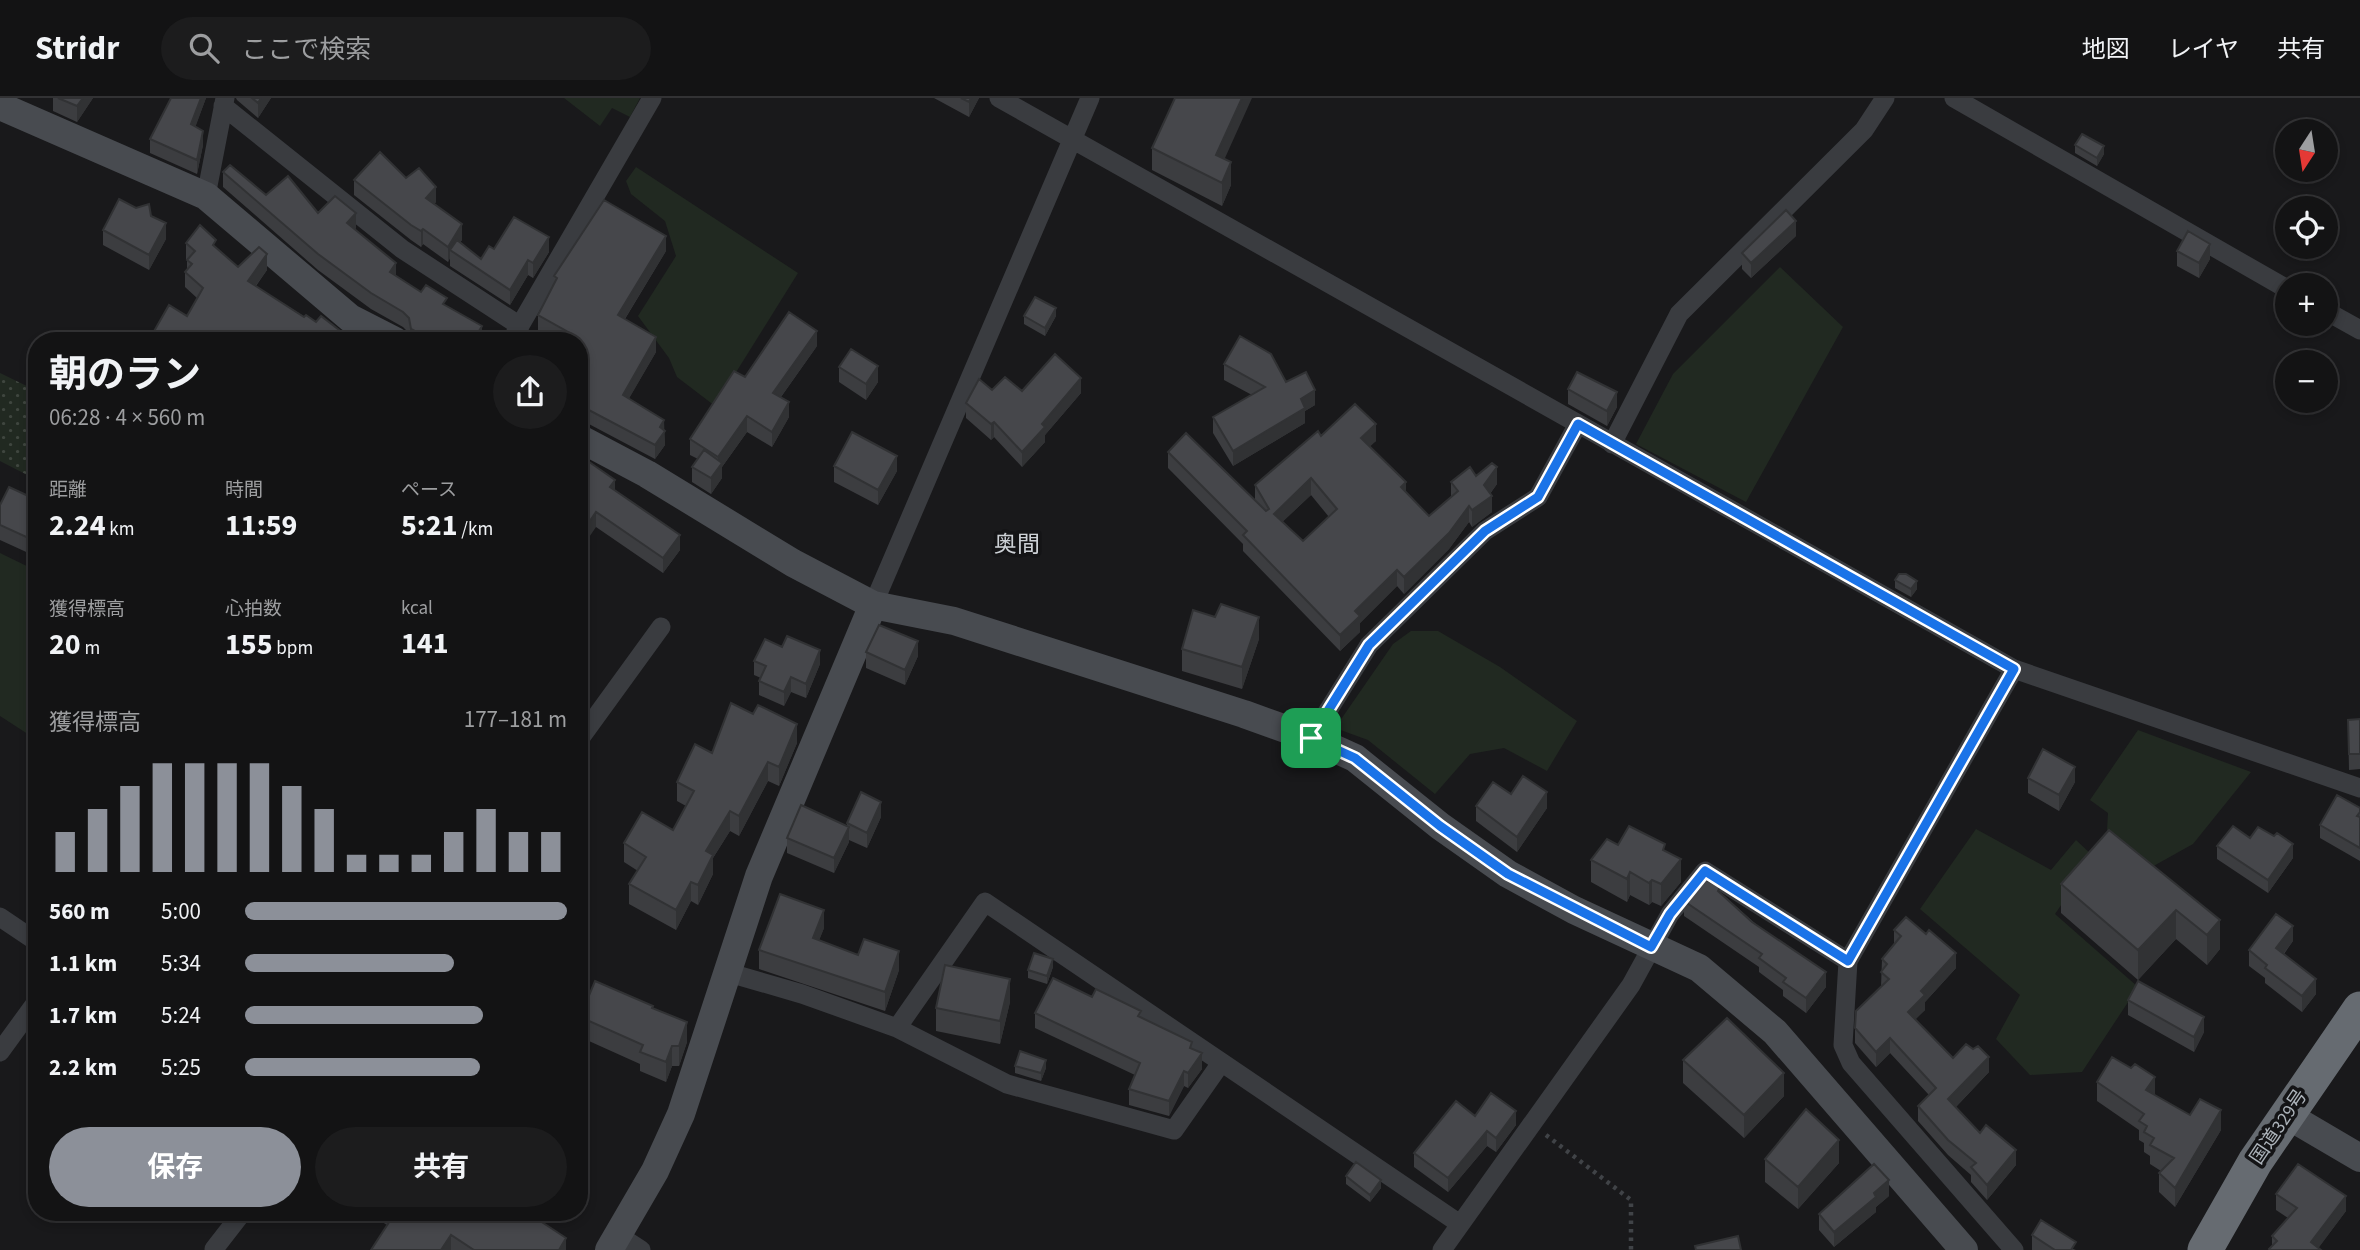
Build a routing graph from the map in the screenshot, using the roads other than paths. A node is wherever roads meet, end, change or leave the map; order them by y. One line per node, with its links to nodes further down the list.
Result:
1 (652, 98): 15 (street)
2 (999, 98): 8 (street)
3 (1090, 98): 8 (street)
4 (1885, 98): 18 (street)
5 (1954, 98): 10 (street)
6 (224, 102): 9 (street); 14 (street)
7 (0, 106): 9 (street)
8 (1072, 139): 16 (street); 19 (street)
9 (206, 196): 13 (street)
10 (2275, 282)
11 (2338, 318): 12 (street)
12 (2360, 330)
13 (377, 332)
14 (512, 332)
15 (516, 332)
16 (1578, 424): 18 (street); 23 (street)
17 (588, 443): 19 (street)
18 (1612, 444): 21 (street)
19 (873, 605): 23 (street); 29 (street)
20 (661, 627): 22 (street)
21 (2014, 669): 24 (street); 28 (street)
22 (588, 728)
23 (1311, 738): 27 (street)
24 (2360, 788)
25 (0, 917): 26 (street)
26 (28, 936)
27 (1651, 947): 28 (street); 38 (street); 42 (street)
28 (1848, 961): 43 (street)
29 (726, 972): 32 (street); 39 (street)
30 (2360, 1009): 35 (highway, 国道329号)
31 (28, 1013): 33 (street)
32 (897, 1028): 34 (street); 34 (street)
33 (0, 1052)
34 (1221, 1063): 38 (street)
35 (2287, 1115): 36 (street); 44 (highway, 国道329号)
36 (2360, 1158)
37 (236, 1221): 40 (street)
38 (1460, 1224): 41 (street)
39 (623, 1245)
40 (214, 1249)
41 (1442, 1250)
42 (1964, 1250)
43 (2014, 1250)
44 (2205, 1250)

